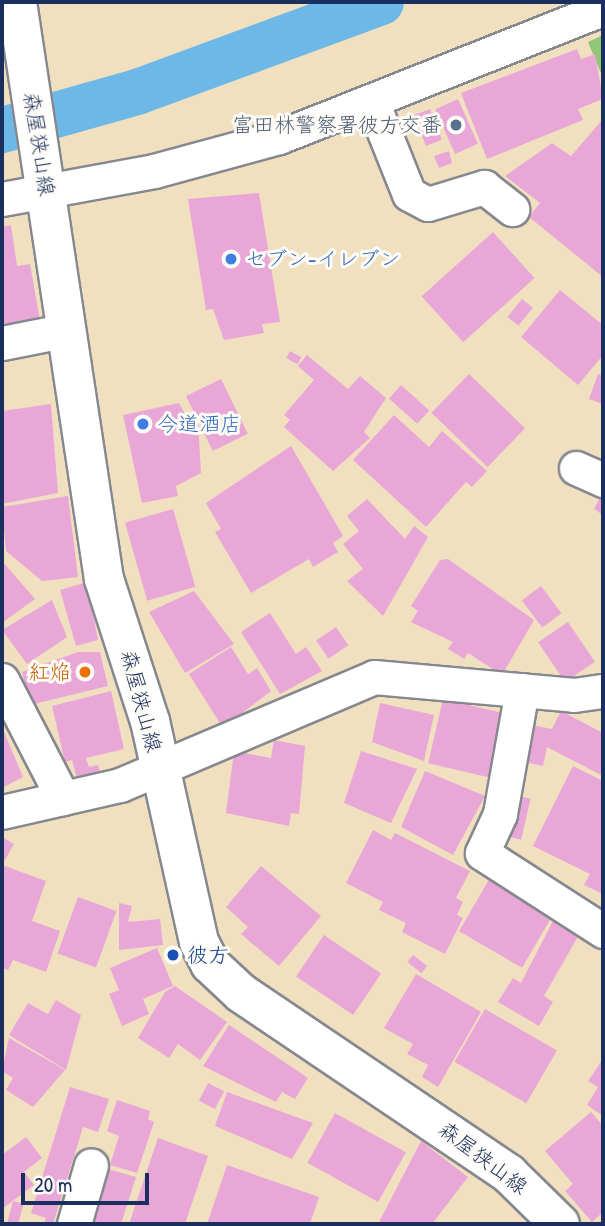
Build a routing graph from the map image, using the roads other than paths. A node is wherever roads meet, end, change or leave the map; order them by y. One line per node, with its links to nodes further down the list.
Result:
1 (17, 2): 4 (main road, 森屋狭山線)
2 (603, 9): 3 (street)
3 (373, 104): 4 (street); 6 (street)
4 (45, 183): 5 (street); 7 (main road, 森屋狭山線)
5 (2, 198)
6 (512, 209)
7 (63, 331): 8 (street); 12 (main road, 森屋狭山線)
8 (2, 344)
9 (2, 680): 13 (street)
10 (522, 690): 11 (street); 12 (street); 15 (street)
11 (603, 691)
12 (159, 770): 13 (street); 18 (main road, 森屋狭山線)
13 (63, 798): 14 (street)
14 (2, 812)
15 (603, 931)
16 (90, 1165): 17 (street)
17 (74, 1224)
18 (561, 1224)

